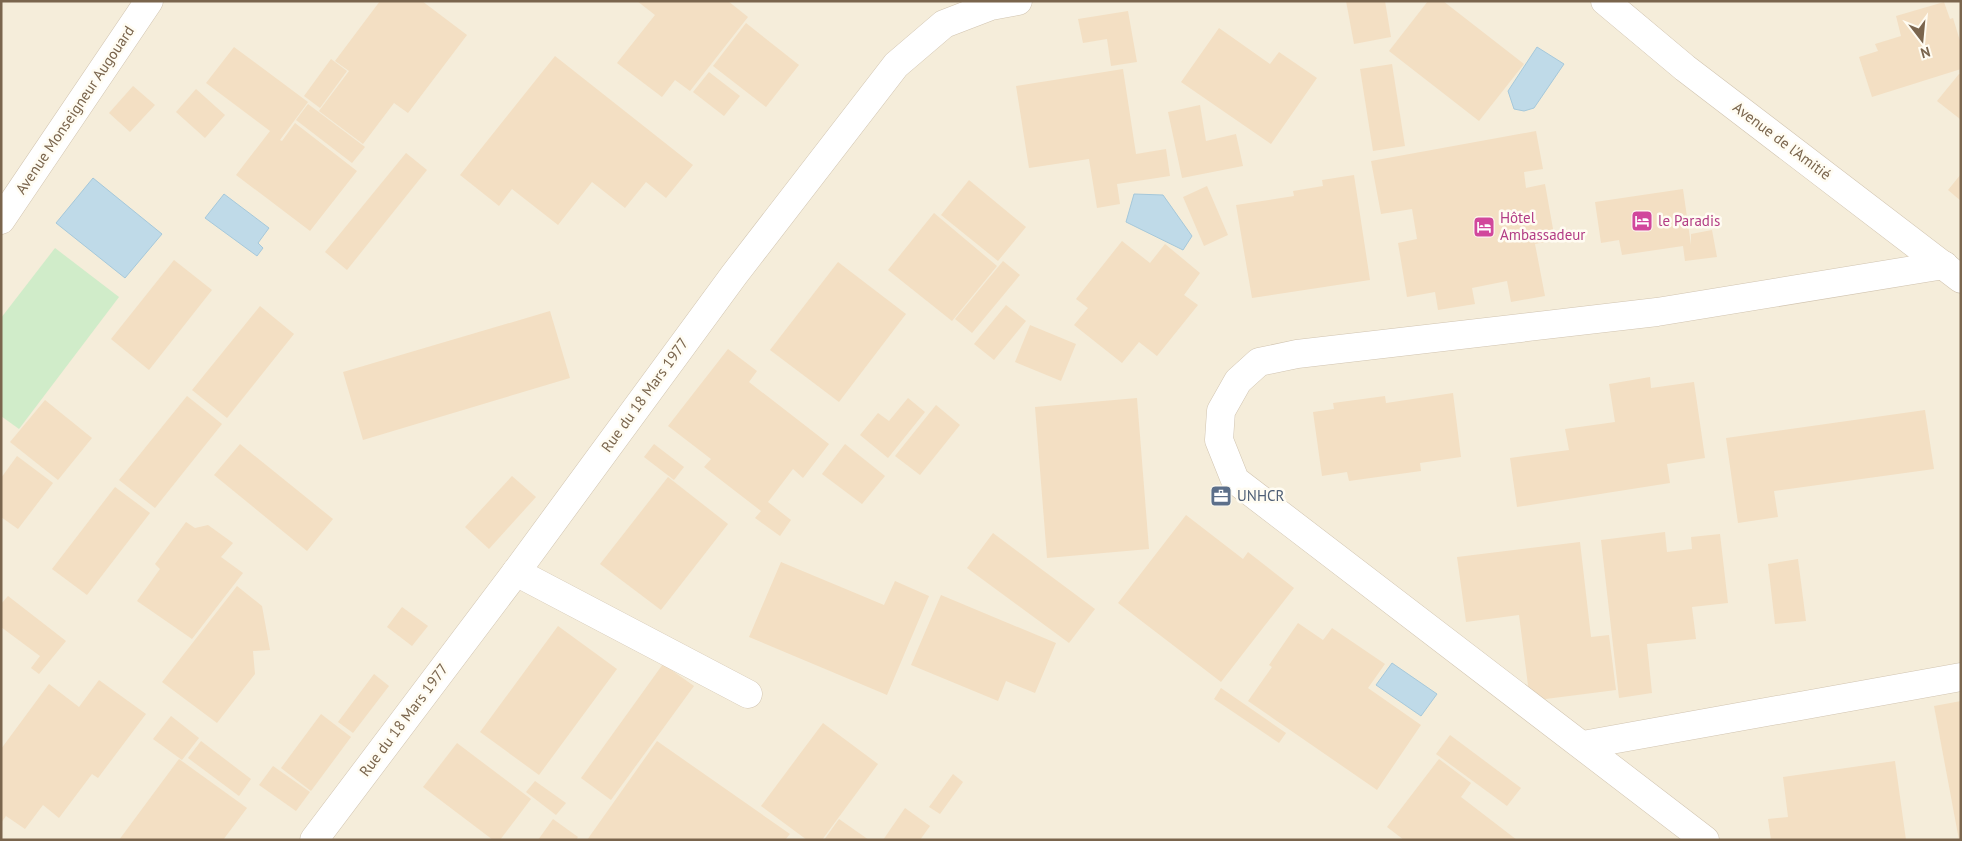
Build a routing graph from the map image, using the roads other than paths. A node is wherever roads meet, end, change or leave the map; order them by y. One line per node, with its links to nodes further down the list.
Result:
1 (149, 1): 4 (street, Avenue Monseigneur Augouard)
2 (1018, 1): 6 (street, Rue du 18 Mars 1977)
3 (1605, 1): 5 (street, Avenue de l'Amitié)
4 (1, 220)
5 (1952, 272): 9 (street)
6 (516, 572): 8 (street); 10 (street, Rue du 18 Mars 1977)
7 (1961, 677): 9 (street)
8 (748, 694)
9 (1583, 745): 11 (street)
10 (314, 840)
11 (1705, 840)

